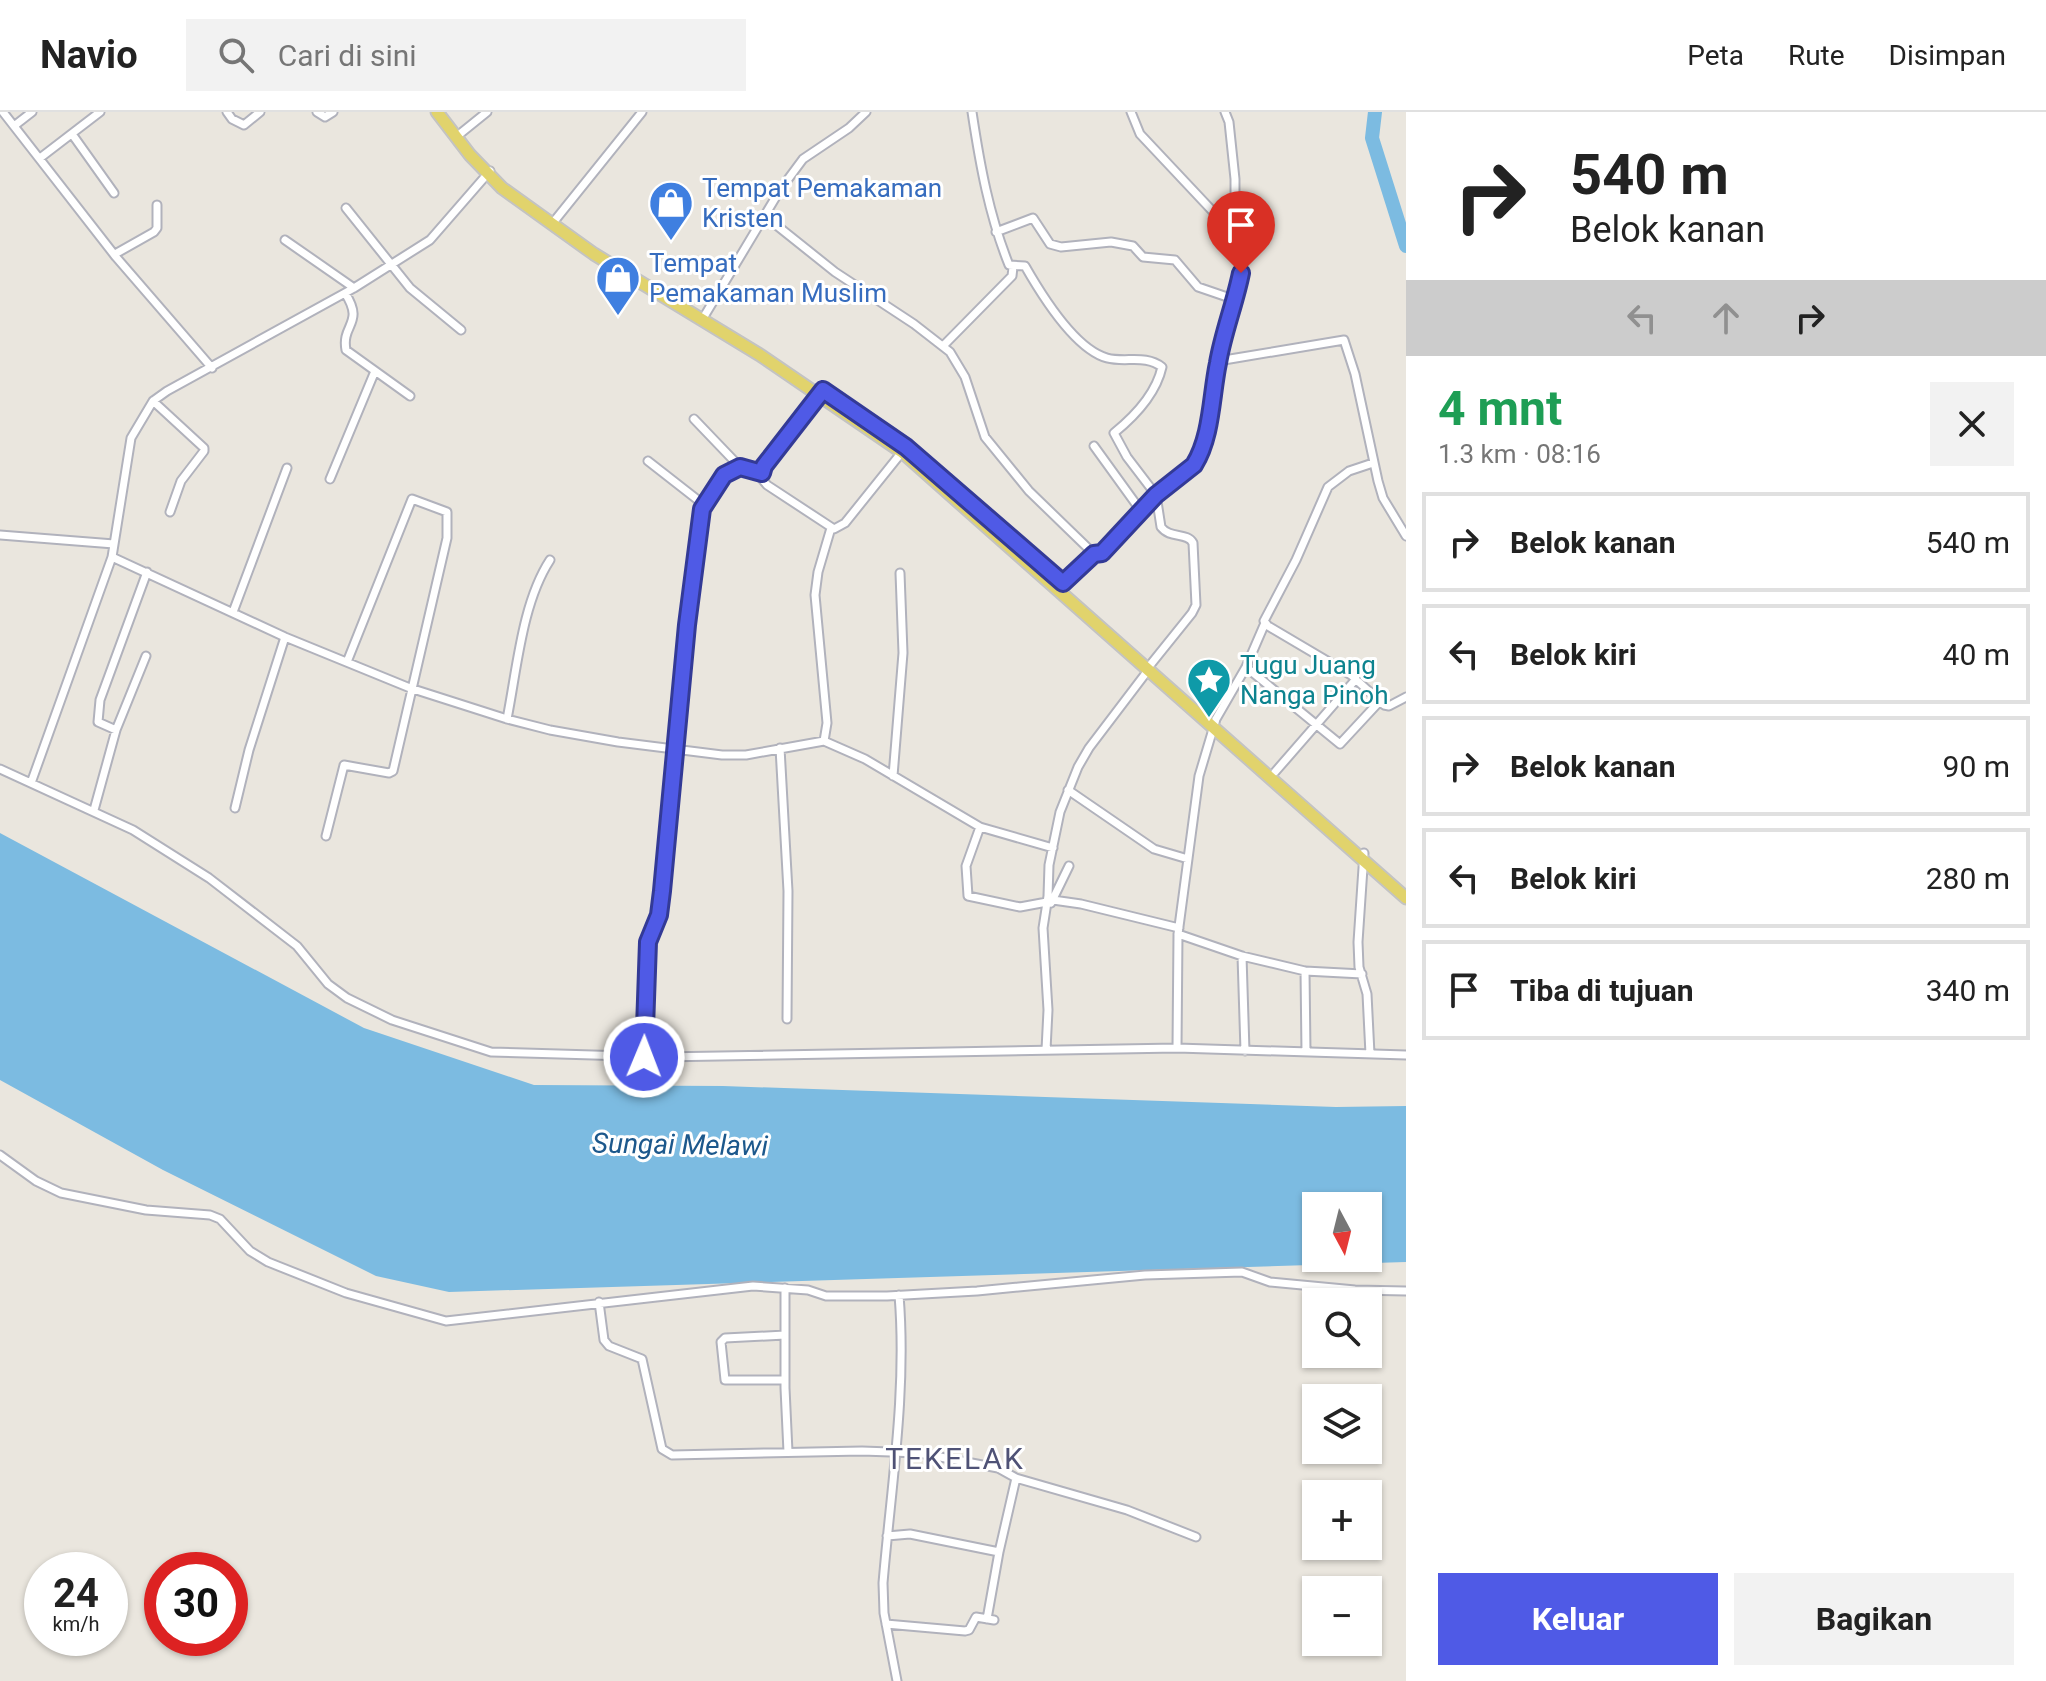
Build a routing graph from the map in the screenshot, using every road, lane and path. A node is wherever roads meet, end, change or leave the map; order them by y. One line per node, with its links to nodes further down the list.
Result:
1 (3, 112): 16 (street)
2 (32, 112): 16 (street)
3 (100, 112): 18 (street)
4 (227, 112): 5 (street)
5 (260, 112)
6 (317, 112): 7 (street)
7 (333, 112)
8 (437, 112): 20 (main road)
9 (446, 112): 17 (main road)
10 (487, 112): 17 (street)
11 (642, 112): 25 (street)
12 (866, 112): 24 (street)
13 (972, 112): 26 (street)
14 (1131, 112): 27 (street)
15 (1225, 112): 27 (street)
16 (14, 126): 19 (street)
17 (461, 133): 20 (main road)
18 (72, 134): 19 (street); 21 (street)
19 (40, 158): 29 (street)
20 (489, 172): 25 (main road); 30 (street); 41 (main road)
21 (114, 193)
22 (157, 205): 29 (street)
23 (346, 208): 30 (street)
24 (765, 216): 35 (street); 37 (street)
25 (556, 219): 35 (main road)
26 (996, 232): 31 (street); 34 (street)
27 (1235, 235): 34 (street)
28 (285, 240): 32 (street)
29 (115, 254): 39 (street)
30 (391, 266): 32 (street); 36 (street)
31 (1013, 267): 37 (street); 53 (street)
32 (354, 288): 33 (street)
33 (345, 293): 39 (street); 40 (street)
34 (1236, 300): 38 (street)
35 (705, 315): 41 (main road)
36 (461, 330)
37 (943, 346): 61 (street)
38 (1218, 361): 48 (street); 53 (street)
39 (212, 368): 43 (street)
40 (375, 371): 42 (street); 52 (street)
41 (821, 392): 46 (main road); 51 (street); 66 (main road)
42 (410, 396)
43 (153, 401): 56 (street); 60 (street)
44 (694, 419): 49 (street)
45 (1094, 446): 55 (street)
46 (902, 452): 57 (street); 72 (main road)
47 (648, 461): 54 (street)
48 (1373, 463): 59 (street); 68 (street)
49 (740, 467): 51 (street); 54 (street)
50 (287, 468): 67 (street)
51 (762, 473): 57 (street)
52 (330, 479)
53 (1156, 495): 55 (street); 72 (street)
54 (703, 504): 84 (street)
55 (1141, 511): 61 (street)
56 (170, 512)
57 (831, 528): 82 (street)
58 (0, 535): 60 (street)
59 (1406, 536)
60 (114, 544): 62 (street)
61 (1094, 554): 66 (street)
62 (112, 557): 64 (street); 88 (street)
63 (550, 560): 78 (street)
64 (147, 572): 67 (street); 81 (street)
65 (900, 573): 87 (street)
66 (1063, 583): 72 (main road)
67 (233, 612): 69 (street)
68 (1265, 623): 73 (street); 74 (street)
69 (285, 637): 71 (street); 90 (street)
70 (146, 656): 81 (street)
71 (347, 662): 75 (street); 75 (street)
72 (1150, 666): 79 (main road); 89 (street)
73 (1246, 667): 79 (street); 80 (street)
74 (1356, 679): 77 (street); 80 (street)
75 (410, 688): 78 (street); 93 (street)
76 (1406, 697): 77 (street)
77 (1379, 702): 80 (street)
78 (507, 719): 84 (street)
79 (1215, 722): 86 (main road); 95 (main road); 96 (street)
80 (1316, 727): 86 (street)
81 (116, 730): 91 (street)
82 (824, 741): 83 (street); 87 (street)
83 (780, 748): 84 (street); 105 (street)
84 (675, 751): 112 (street)
85 (0, 769): 88 (street)
86 (1275, 772): 95 (main road)
87 (893, 776): 92 (street)
88 (31, 783): 91 (street)
89 (1068, 790): 94 (street); 96 (street)
90 (235, 808)
91 (94, 810): 112 (street)
92 (980, 827): 94 (street); 99 (street)
93 (326, 836)
94 (1053, 848): 99 (street)
95 (1364, 857): 98 (main road); 100 (main road); 103 (street)
96 (1188, 859): 101 (street)
97 (1069, 866): 99 (street)
98 (1406, 889)
99 (1051, 898): 101 (street); 107 (street)
100 (1406, 898)
101 (1178, 931): 102 (street); 106 (street)
102 (1242, 956): 104 (street); 108 (street)
103 (1361, 970): 104 (street); 110 (street)
104 (1305, 971): 109 (street)
105 (787, 1019)
106 (1177, 1048): 107 (street); 108 (street)
107 (1046, 1050): 112 (street)
108 (1245, 1051): 109 (street)
109 (1306, 1052): 110 (street)
110 (1370, 1054): 111 (street)
111 (1406, 1055)
112 (644, 1057)
113 (0, 1155): 117 (street)
114 (785, 1288): 116 (street); 117 (street); 118 (street)
115 (1406, 1291): 116 (street)
116 (899, 1295): 121 (street)
117 (599, 1302): 120 (street)
118 (785, 1335): 119 (street); 119 (street)
119 (785, 1380): 120 (street)
120 (788, 1452): 121 (street)
121 (894, 1452): 122 (street); 123 (street)
122 (1016, 1478): 124 (street); 125 (street)
123 (887, 1536): 125 (street); 126 (street)
124 (1196, 1537)
125 (999, 1552): 126 (street)
126 (886, 1624): 127 (street)
127 (897, 1681)

